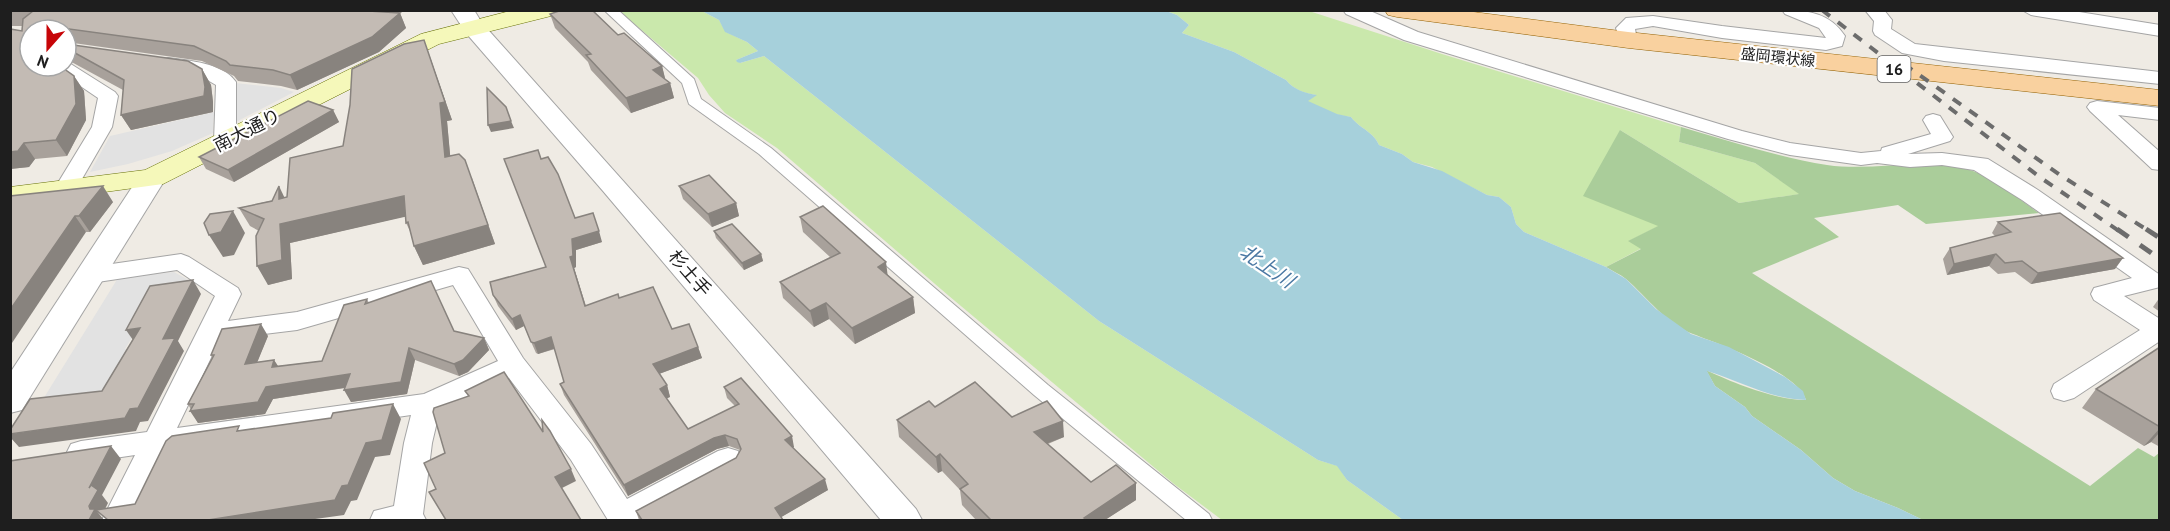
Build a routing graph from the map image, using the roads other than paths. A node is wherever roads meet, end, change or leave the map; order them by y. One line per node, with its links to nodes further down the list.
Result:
1 (546, 10): 8 (main road, 南大通り)
2 (610, 10): 36 (street)
3 (1352, 10): 18 (street)
4 (1398, 10): 10 (main road, 盛岡環状線 / 16)
5 (1791, 10): 10 (street)
6 (1874, 10): 13 (street)
7 (2031, 10): 9 (street)
8 (464, 16): 17 (main road, 南大通り); 35 (street, 杉土手)
9 (2160, 31)
10 (1628, 40): 14 (main road, 盛岡環状線 / 16)
11 (146, 61): 17 (street)
12 (78, 77): 21 (street)
13 (2160, 78)
14 (2160, 98)
15 (2160, 114): 19 (street)
16 (1933, 120): 18 (street)
17 (225, 141): 20 (main road, 南大通り)
18 (1876, 157): 26 (street)
19 (2157, 160)
20 (153, 178): 21 (main road, 南大通り); 23 (street)
21 (64, 191): 22 (main road, 南大通り)
22 (10, 196)
23 (91, 275): 24 (street); 27 (street)
24 (210, 332): 25 (street); 29 (street)
25 (514, 365): 28 (street); 32 (street)
26 (2064, 392)
27 (10, 401)
28 (429, 403): 29 (street); 33 (street)
29 (158, 441): 30 (street); 34 (street)
30 (56, 455)
31 (728, 459): 32 (street)
32 (623, 518)
33 (401, 519)
34 (117, 520)
35 (903, 520)
36 (1201, 520)

